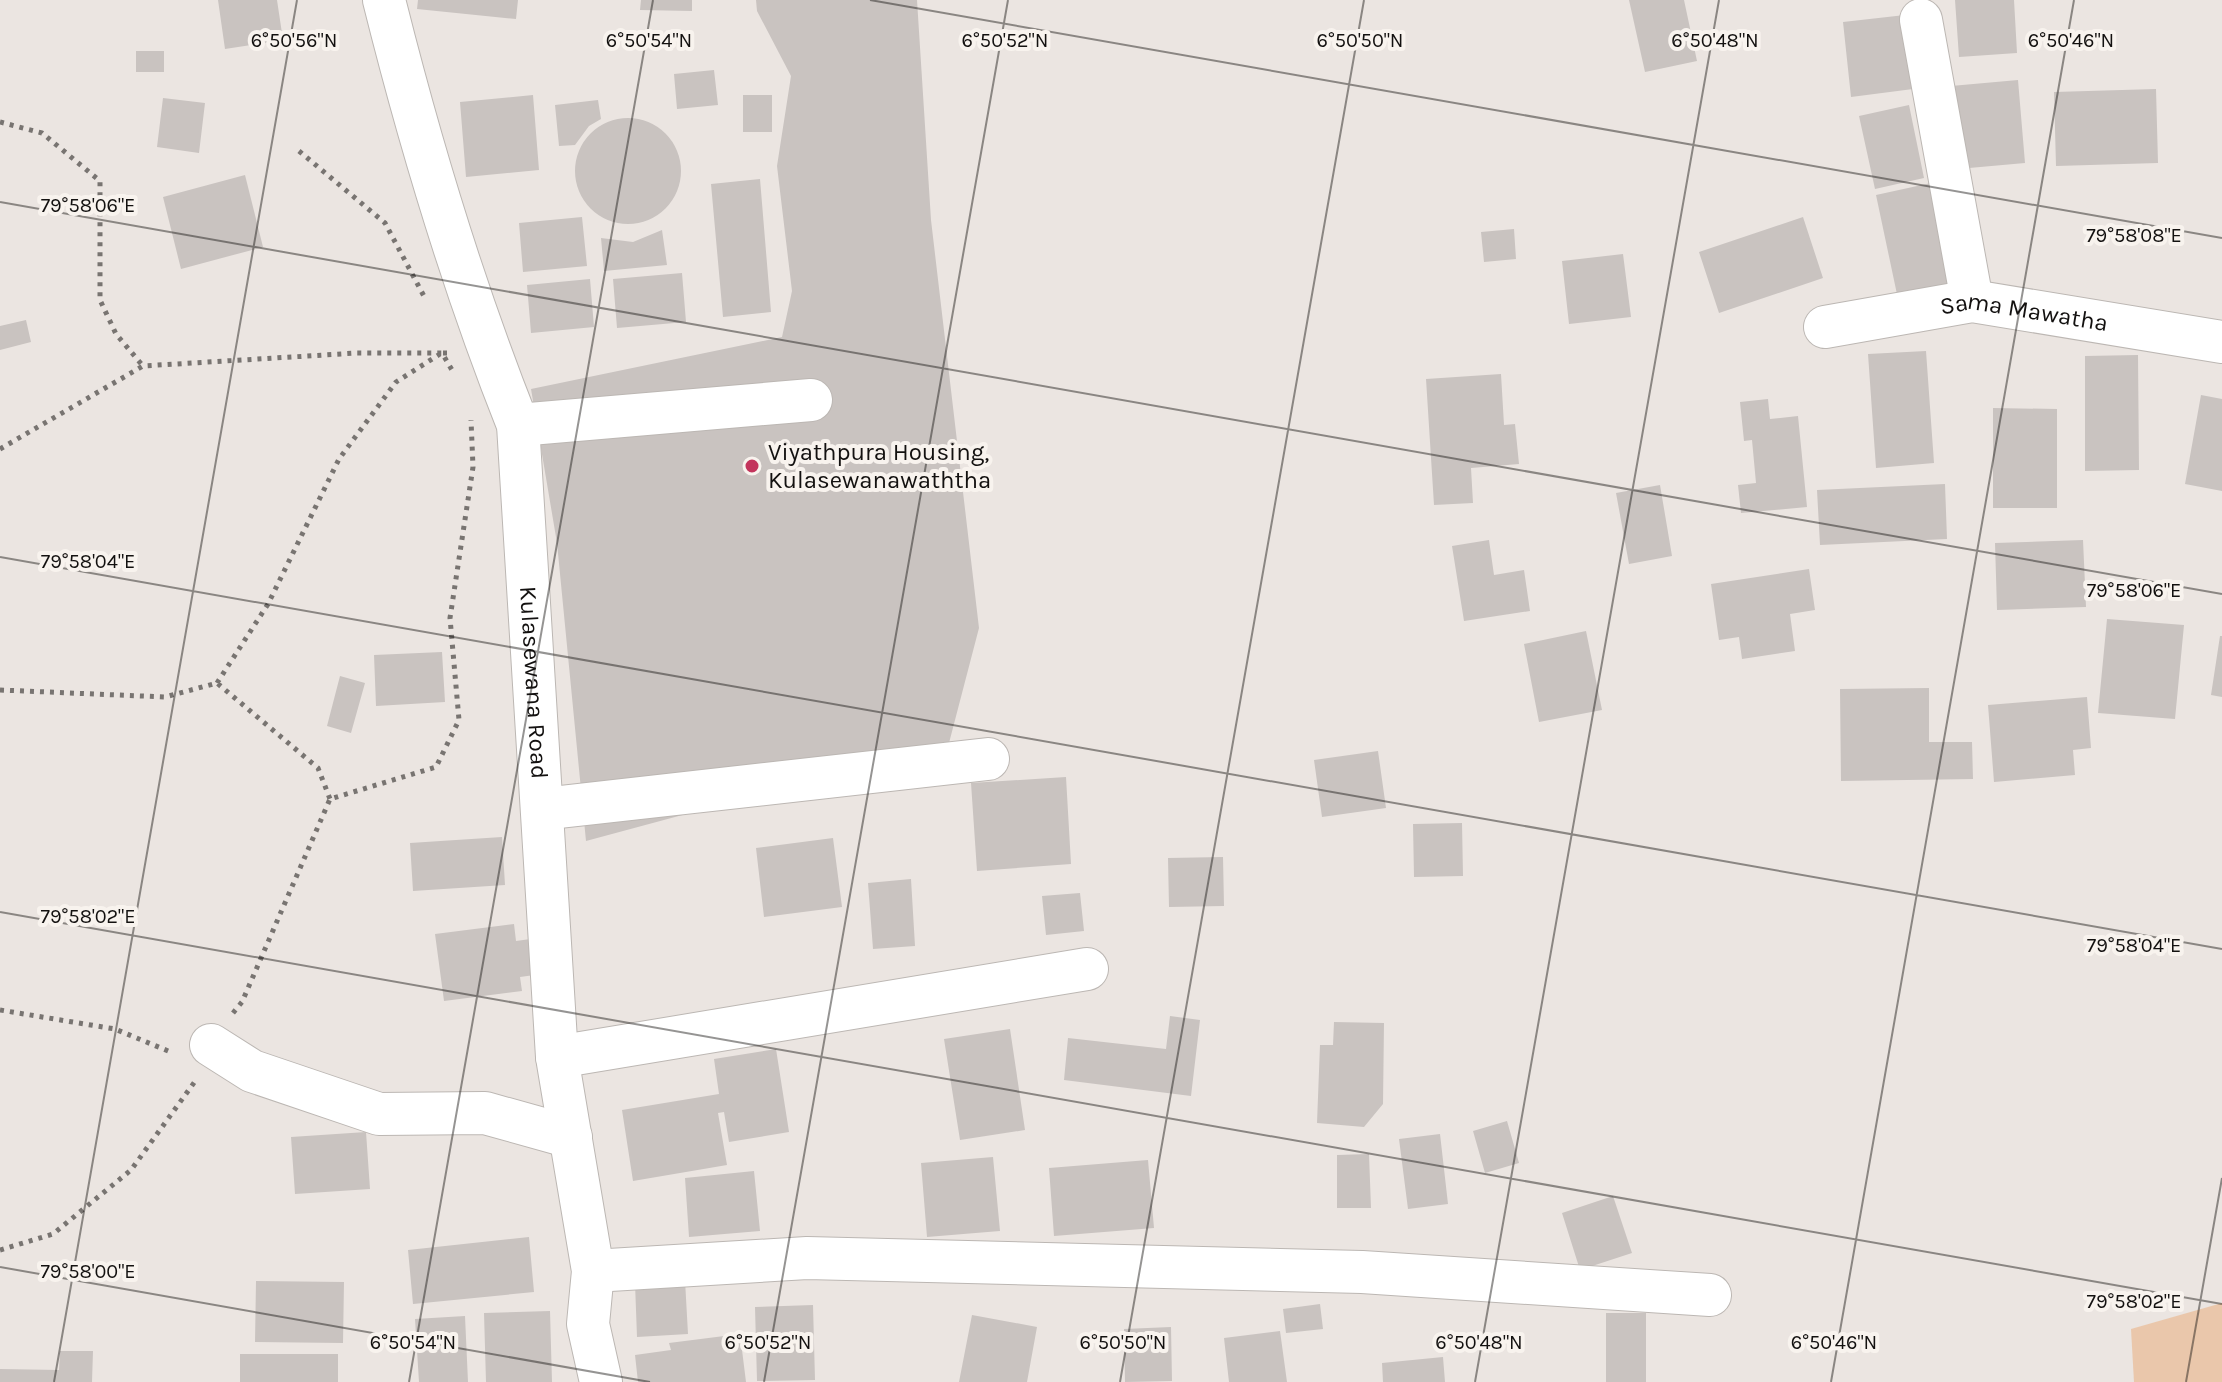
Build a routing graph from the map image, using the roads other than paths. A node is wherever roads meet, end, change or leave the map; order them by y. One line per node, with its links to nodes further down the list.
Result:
1 (384, 0): 7 (street, Kulasewana Road)
2 (1921, 20): 3 (street)
3 (1972, 301): 4 (street, Sama Mawatha); 5 (street, Sama Mawatha)
4 (1825, 327)
5 (2222, 342)
6 (811, 400): 7 (street)
7 (518, 425): 9 (street, Kulasewana Road)
8 (988, 759): 9 (street)
9 (542, 809): 12 (street, Kulasewana Road)
10 (1087, 969): 12 (street)
11 (208, 1056): 13 (street)
12 (557, 1057): 13 (street, Kulasewana Road)
13 (571, 1137): 14 (street, Kulasewana Road)
14 (593, 1271): 15 (street); 16 (street, Kulasewana Road)
15 (1710, 1295)
16 (601, 1382)

